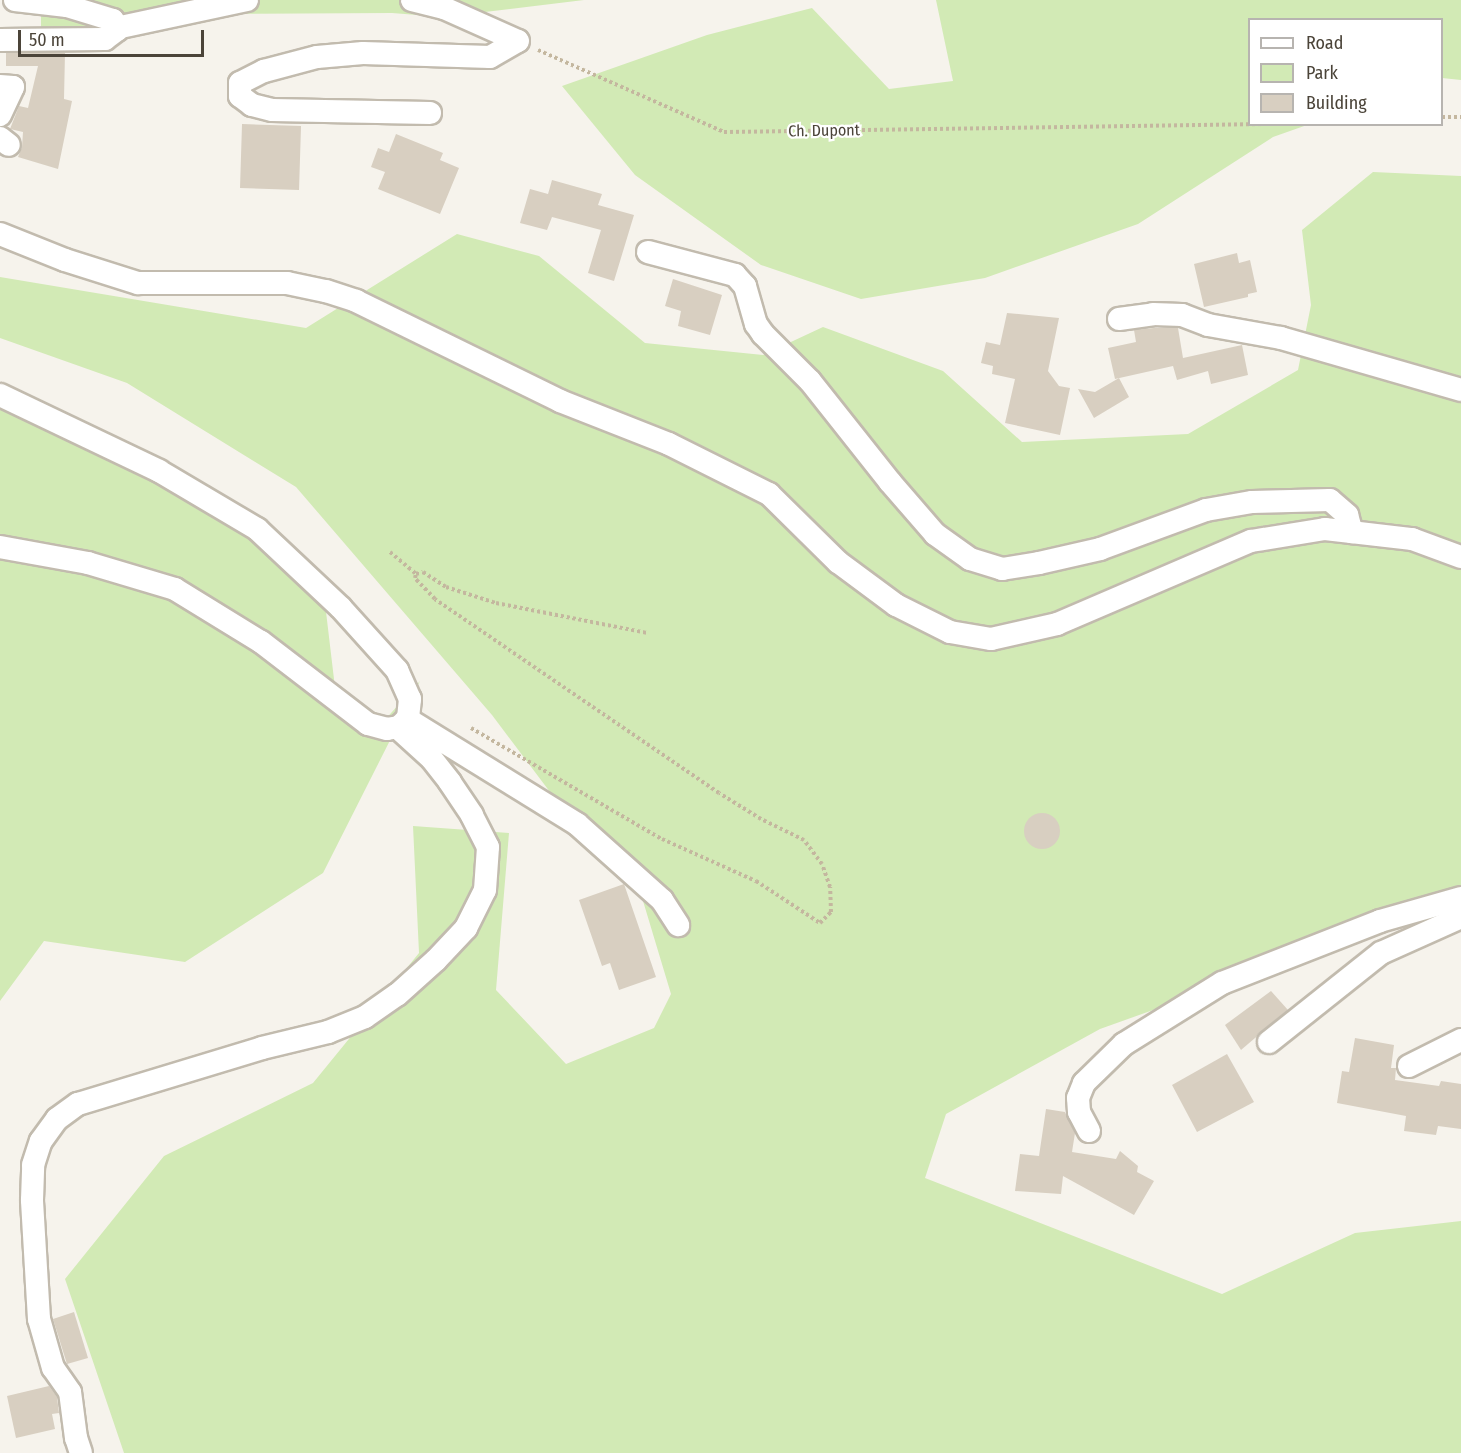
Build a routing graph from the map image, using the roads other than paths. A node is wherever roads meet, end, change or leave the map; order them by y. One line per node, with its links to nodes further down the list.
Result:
1 (15, 0): 4 (street)
2 (248, 0): 4 (street)
3 (411, 0): 7 (street)
4 (116, 28): 5 (street)
5 (0, 40)
6 (0, 86): 8 (street)
7 (430, 113)
8 (0, 115)
9 (0, 234): 14 (street)
10 (648, 252): 14 (street)
11 (1119, 319): 12 (street)
12 (1461, 390)
13 (0, 394): 17 (street)
14 (1352, 532): 16 (street)
15 (0, 547): 17 (street)
16 (1461, 557)
17 (402, 723): 20 (street); 25 (street)
18 (1461, 898): 24 (street)
19 (1461, 917): 22 (street)
20 (678, 925)
21 (1461, 1040): 23 (street)
22 (1269, 1042)
23 (1409, 1066)
24 (1089, 1131)
25 (81, 1453)

